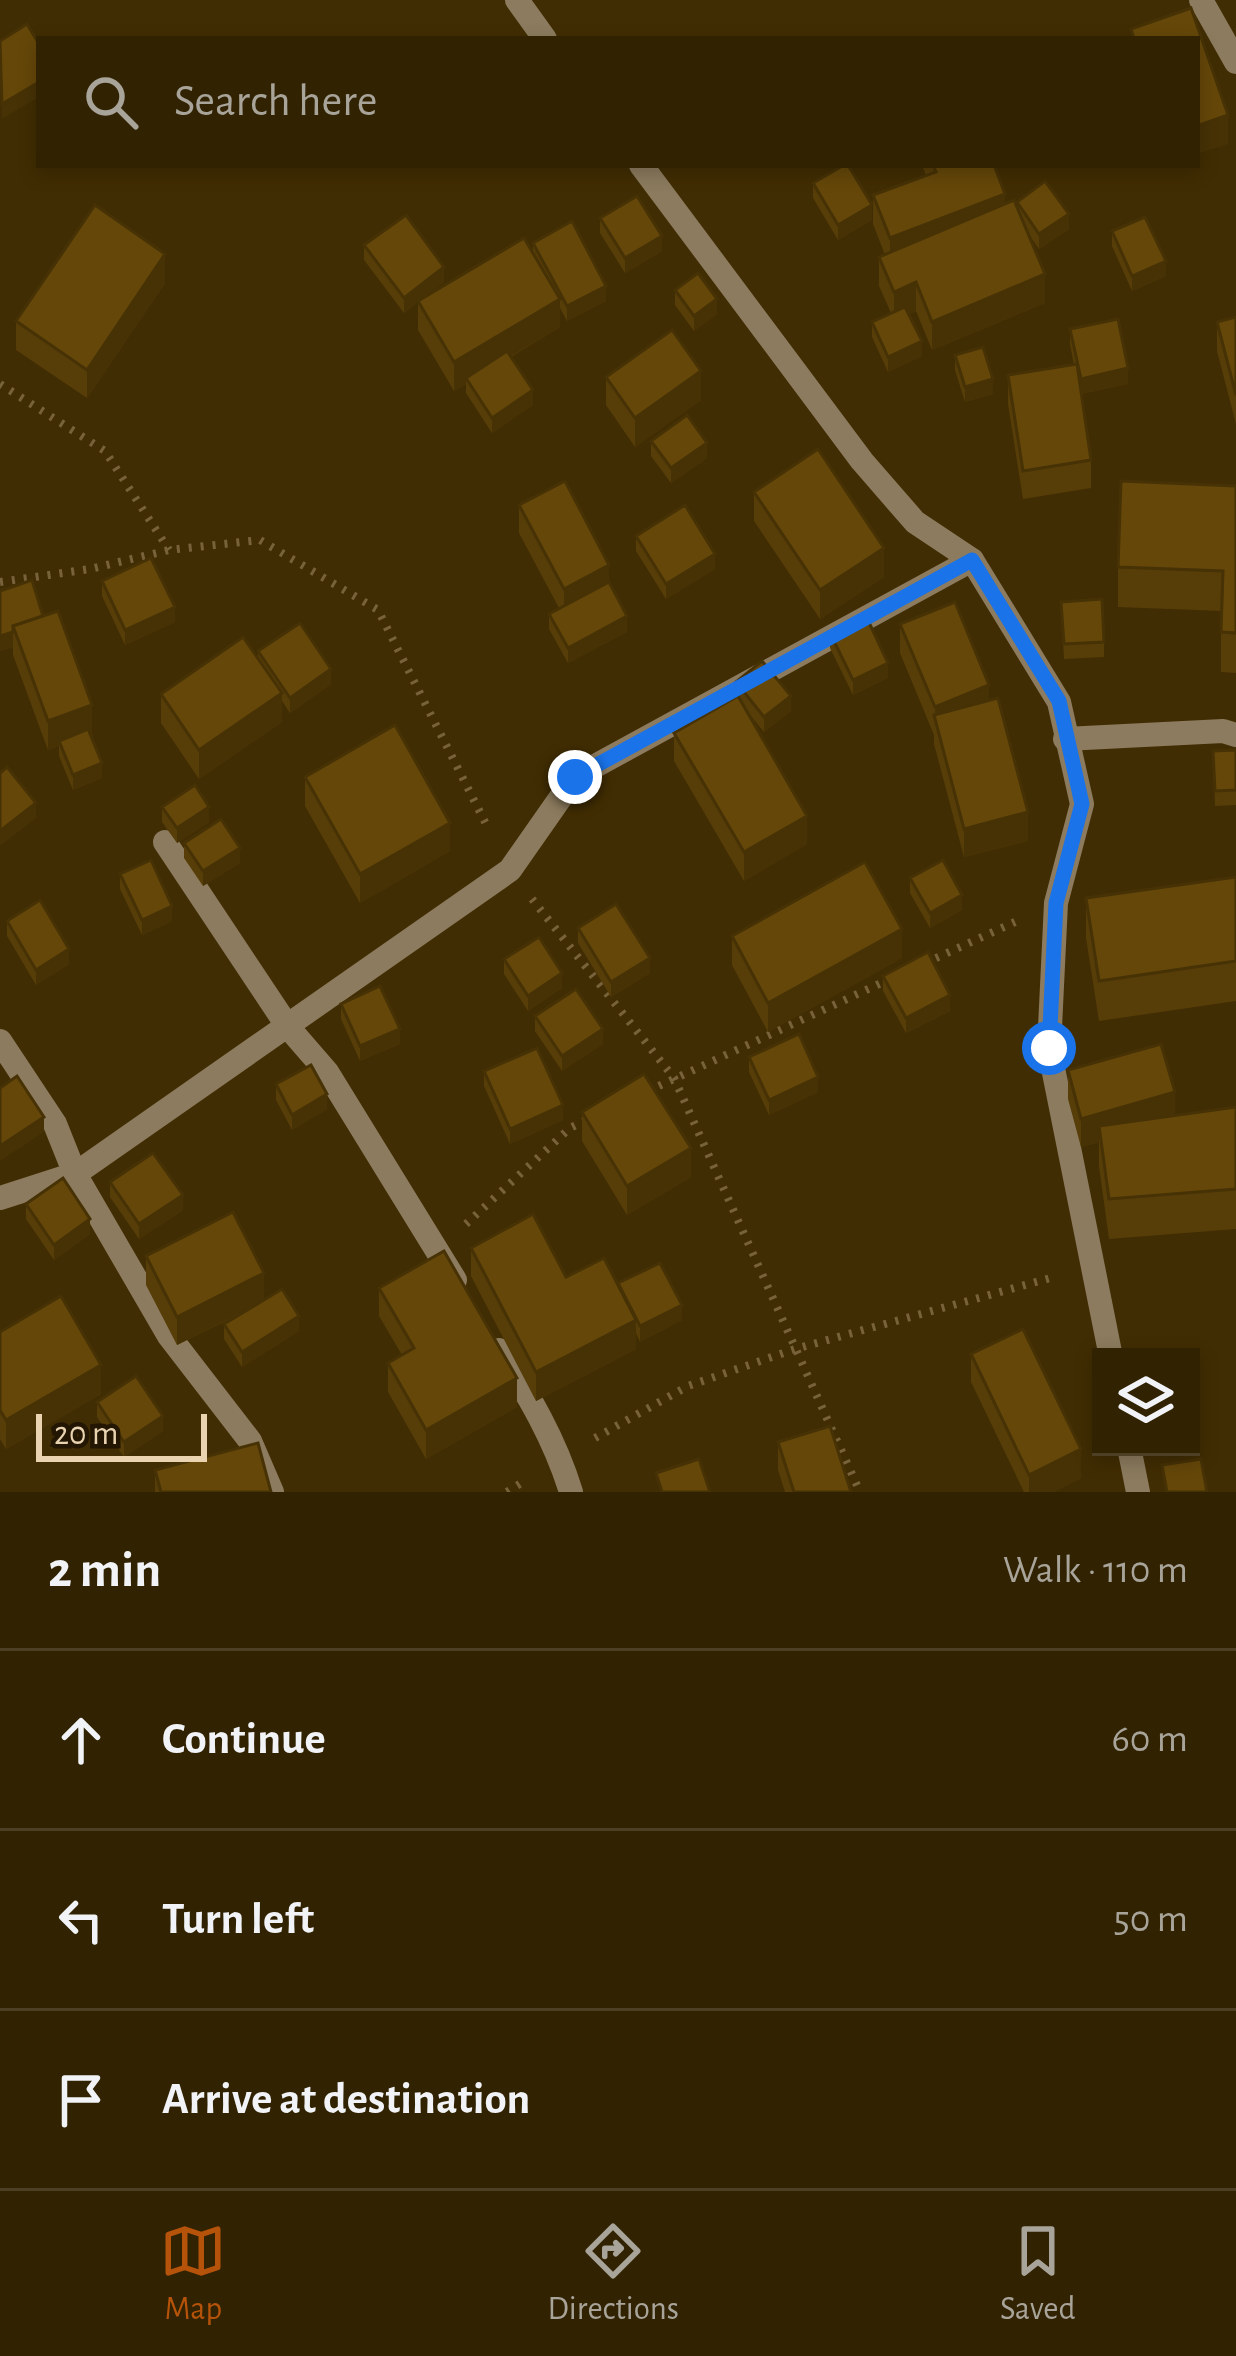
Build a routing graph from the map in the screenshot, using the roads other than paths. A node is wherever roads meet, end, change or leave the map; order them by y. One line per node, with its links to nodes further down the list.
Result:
1 (517, 0): 3 (street)
2 (1201, 0): 4 (street)
3 (543, 36)
4 (1236, 62)
5 (643, 168): 6 (street)
6 (972, 560): 8 (street); 10 (street)
7 (1236, 735): 8 (street)
8 (1065, 740): 14 (street)
9 (165, 842): 10 (street)
10 (289, 1027): 12 (street); 17 (street)
11 (0, 1042): 12 (street)
12 (75, 1174): 13 (street); 16 (street)
13 (0, 1198)
14 (1109, 1348)
15 (1131, 1456): 18 (street)
16 (272, 1492)
17 (571, 1492)
18 (1138, 1492)

